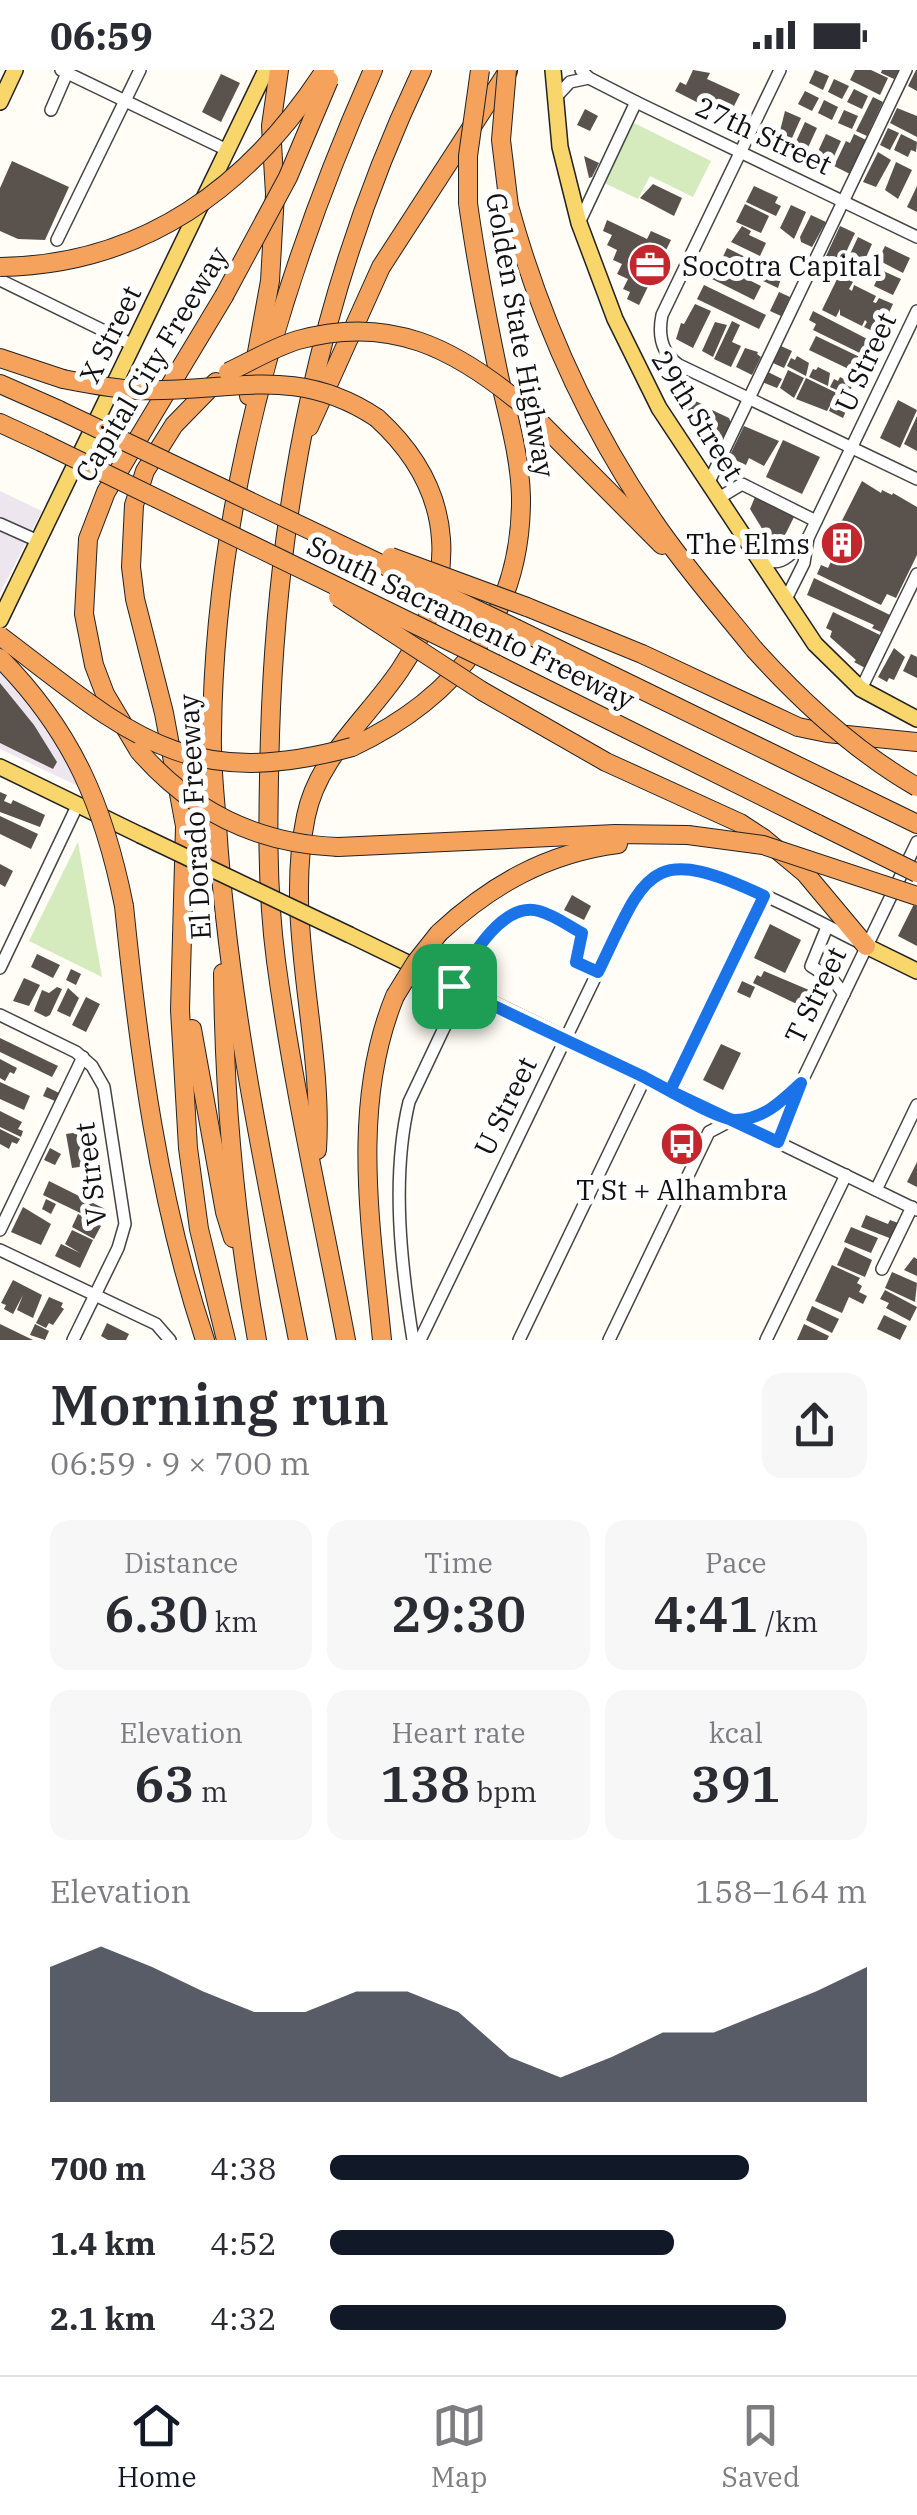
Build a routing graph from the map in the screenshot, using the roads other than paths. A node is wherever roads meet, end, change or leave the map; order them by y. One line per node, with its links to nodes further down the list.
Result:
1 (140, 70): 16 (street)
2 (266, 70): 21 (main road, X Street)
3 (279, 70): 37 (highway)
4 (325, 70): 27 (highway, bridge)
5 (333, 70): 61 (highway, Capital City Freeway, bridge)
6 (372, 70): 37 (highway, El Dorado Freeway)
7 (422, 70): 36 (highway)
8 (480, 70): 52 (highway, Golden State Highway, bridge)
9 (508, 70): 36 (highway); 48 (highway, bridge)
10 (554, 70): 17 (main road, 29th Street)
11 (780, 70): 22 (street)
12 (906, 70): 23 (street)
13 (64, 72): 16 (street); 20 (street)
14 (585, 74): 17 (street, 27th Street); 19 (street, 27th Street)
15 (9, 75): 18 (main road)
16 (125, 101): 21 (street); 26 (street)
17 (554, 101): 24 (main road, 29th Street)
18 (0, 102)
19 (636, 102): 22 (street, 27th Street); 24 (street)
20 (50, 110)
21 (227, 150): 30 (main road, X Street)
22 (740, 151): 23 (street, 27th Street); 33 (street)
23 (844, 201): 25 (street, 27th Street); 33 (street)
24 (579, 223): 39 (main road, 29th Street)
25 (917, 237)
26 (58, 240)
27 (0, 267)
28 (0, 280): 30 (street)
29 (917, 310): 35 (street, U Street)
30 (133, 345): 45 (main road, X Street)
31 (0, 358): 84 (highway, bridge)
32 (0, 384): 41 (highway, South Sacramento Freeway, bridge)
33 (748, 399): 35 (street); 39 (street)
34 (0, 423): 46 (highway, South Sacramento Freeway, bridge)
35 (852, 448): 38 (street); 42 (street, U Street)
36 (298, 449): 84 (highway)
37 (238, 478): 66 (highway, El Dorado Freeway)
38 (917, 479)
39 (709, 482): 40 (main road, 29th Street)
40 (719, 498): 42 (street); 47 (main road, 29th Street)
41 (287, 518): 56 (highway, bridge); 60 (highway, South Sacramento Freeway, bridge)
42 (816, 521): 44 (street, U Street)
43 (0, 524): 45 (street)
44 (808, 538): 47 (street); 50 (street, U Street)
45 (38, 542): 51 (main road, X Street)
46 (275, 556): 63 (highway, South Sacramento Freeway, bridge); 69 (highway, bridge)
47 (758, 556): 50 (main road, 29th Street)
48 (688, 569): 58 (highway, bridge); 68 (highway, bridge)
49 (917, 574): 54 (street)
50 (786, 599): 54 (main road, 29th Street)
51 (0, 620)
52 (0, 636)
53 (0, 658): 95 (highway, bridge)
54 (861, 689): 55 (main road, 29th Street)
55 (917, 720)
56 (917, 742)
57 (0, 767): 59 (main road)
58 (917, 787)
59 (78, 804): 70 (street); 73 (main road, bridge)
60 (917, 824)
61 (688, 835): 65 (highway, bridge); 100 (highway, bridge)
62 (917, 842): 69 (street, T Street)
63 (917, 873)
64 (764, 896): 67 (street); 72 (street, U Street); 80 (street)
65 (917, 896)
66 (222, 898): 91 (highway); 98 (highway, El Dorado Freeway)
67 (827, 927): 69 (street); 74 (street)
68 (182, 928): 91 (highway); 96 (highway)
69 (866, 946): 71 (main road); 74 (street, T Street)
70 (0, 968)
71 (917, 971)
72 (598, 972): 73 (street); 76 (street, U Street)
73 (458, 988): 76 (main road); 101 (street)
74 (844, 994): 79 (street, T Street)
75 (0, 1014): 77 (street)
76 (564, 1040): 78 (main road); 101 (street, U Street)
77 (83, 1057): 88 (street); 92 (street, V Street)
78 (645, 1078): 80 (main road); 102 (street)
79 (801, 1083): 82 (street, T Street); 83 (street)
80 (670, 1091): 82 (main road)
81 (917, 1105): 86 (street)
82 (732, 1120): 83 (street); 103 (street, T Street)
83 (778, 1142): 85 (street)
84 (315, 1175): 99 (highway)
85 (846, 1175): 86 (street); 104 (street)
86 (876, 1190): 87 (street)
87 (914, 1209): 90 (street)
88 (0, 1230)
89 (0, 1250): 92 (street)
90 (882, 1269)
91 (248, 1287): 97 (highway)
92 (95, 1295): 93 (street, V Street); 94 (street)
93 (74, 1340)
94 (170, 1340)
95 (205, 1340)
96 (226, 1340)
97 (257, 1340)
98 (298, 1340)
99 (346, 1340)
100 (382, 1340)
101 (417, 1340)
102 (519, 1340)
103 (610, 1340)
104 (766, 1340)

